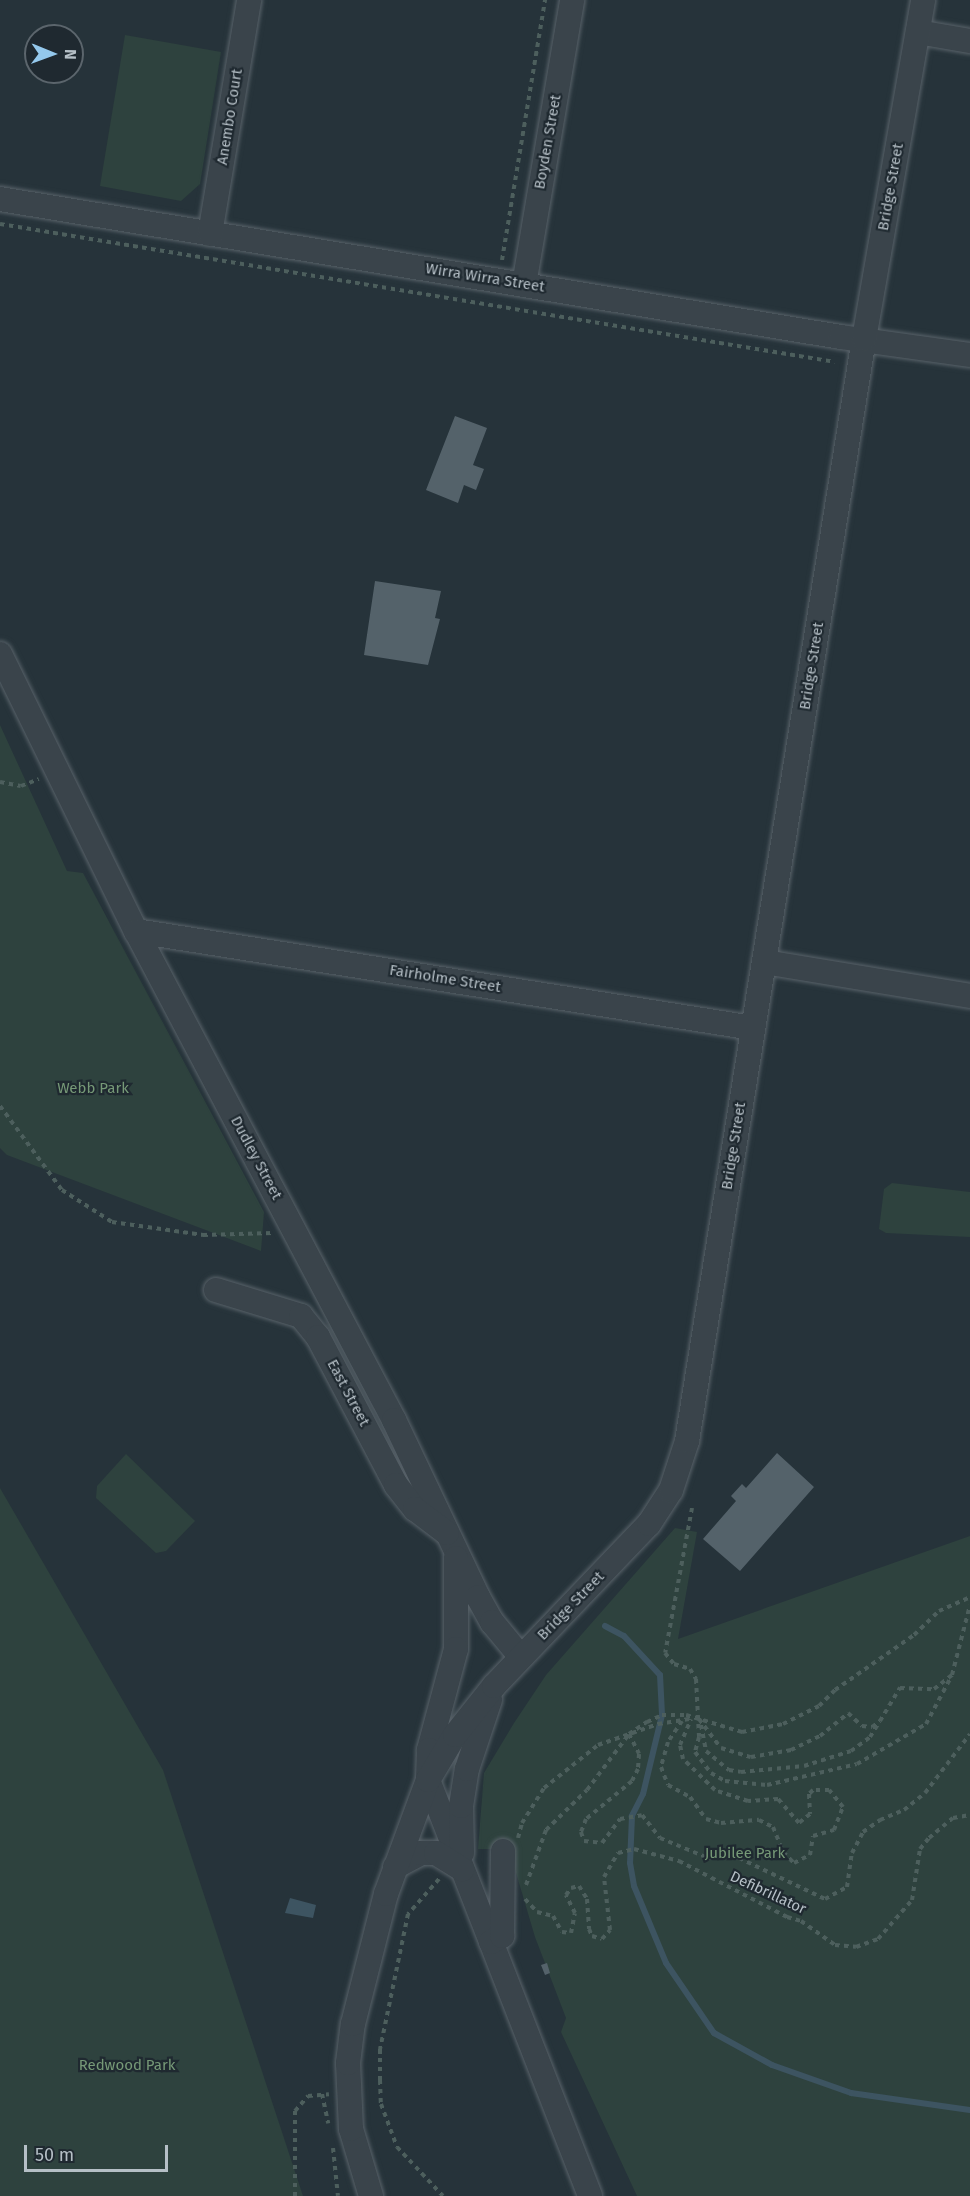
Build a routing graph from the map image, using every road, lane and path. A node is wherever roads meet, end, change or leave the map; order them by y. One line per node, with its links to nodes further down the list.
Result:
1 (249, 0): 9 (street, Anembo Court)
2 (545, 0): 10 (path)
3 (572, 0): 11 (street, Boyden Street)
4 (924, 0): 5 (street, Bridge Street)
5 (918, 32): 6 (street); 12 (street, Bridge Street)
6 (970, 41)
7 (0, 199): 9 (street, Wirra Wirra Street)
8 (0, 224): 14 (path)
9 (210, 234): 11 (street, Wirra Wirra Street)
10 (502, 260)
11 (524, 285): 12 (street, Wirra Wirra Street)
12 (864, 339): 13 (street, Wirra Wirra Street); 19 (street, Bridge Street)
13 (970, 354)
14 (835, 362)
15 (0, 654): 18 (street, Dudley Street)
16 (37, 780): 17 (path)
17 (0, 782)
18 (136, 931): 21 (street, Fairholme Street); 23 (street, Dudley Street)
19 (765, 962): 20 (street); 21 (street, Bridge Street)
20 (970, 996)
21 (753, 1028): 29 (street, Bridge Street)
22 (0, 1106): 23 (path)
23 (294, 1230): 26 (street, Dudley Street)
24 (216, 1290): 26 (street, East Street)
25 (692, 1508): 32 (path)
26 (453, 1541): 29 (street, Dudley Street); 38 (street)
27 (970, 1597): 32 (path)
28 (970, 1605): 30 (path)
29 (520, 1656): 31 (street, Bridge Street)
30 (952, 1675): 32 (path); 35 (path)
31 (494, 1686): 38 (street, Bridge Street); 42 (street)
32 (699, 1718): 33 (path); 35 (path); 35 (path); 36 (path)
33 (691, 1719): 34 (path); 34 (path)
34 (682, 1721): 36 (path)
35 (880, 1721)
36 (629, 1734): 37 (path, Defibrillator); 40 (path); 44 (path)
37 (970, 1734)
38 (428, 1780): 41 (street, Bridge Street); 42 (street)
39 (970, 1815): 44 (path, Defibrillator)
40 (510, 1848): 45 (street)
41 (395, 1867): 42 (street); 47 (street, Bridge Street)
42 (462, 1869): 45 (street); 53 (path)
43 (518, 1894): 44 (path)
44 (525, 1899)
45 (491, 1942): 54 (street)
46 (322, 2094): 47 (path); 48 (path); 50 (path)
47 (348, 2095): 52 (street, Bridge Street)
48 (328, 2126)
49 (330, 2136): 51 (path)
50 (296, 2196)
51 (338, 2196)
52 (371, 2196)
53 (444, 2196)
54 (590, 2196)

